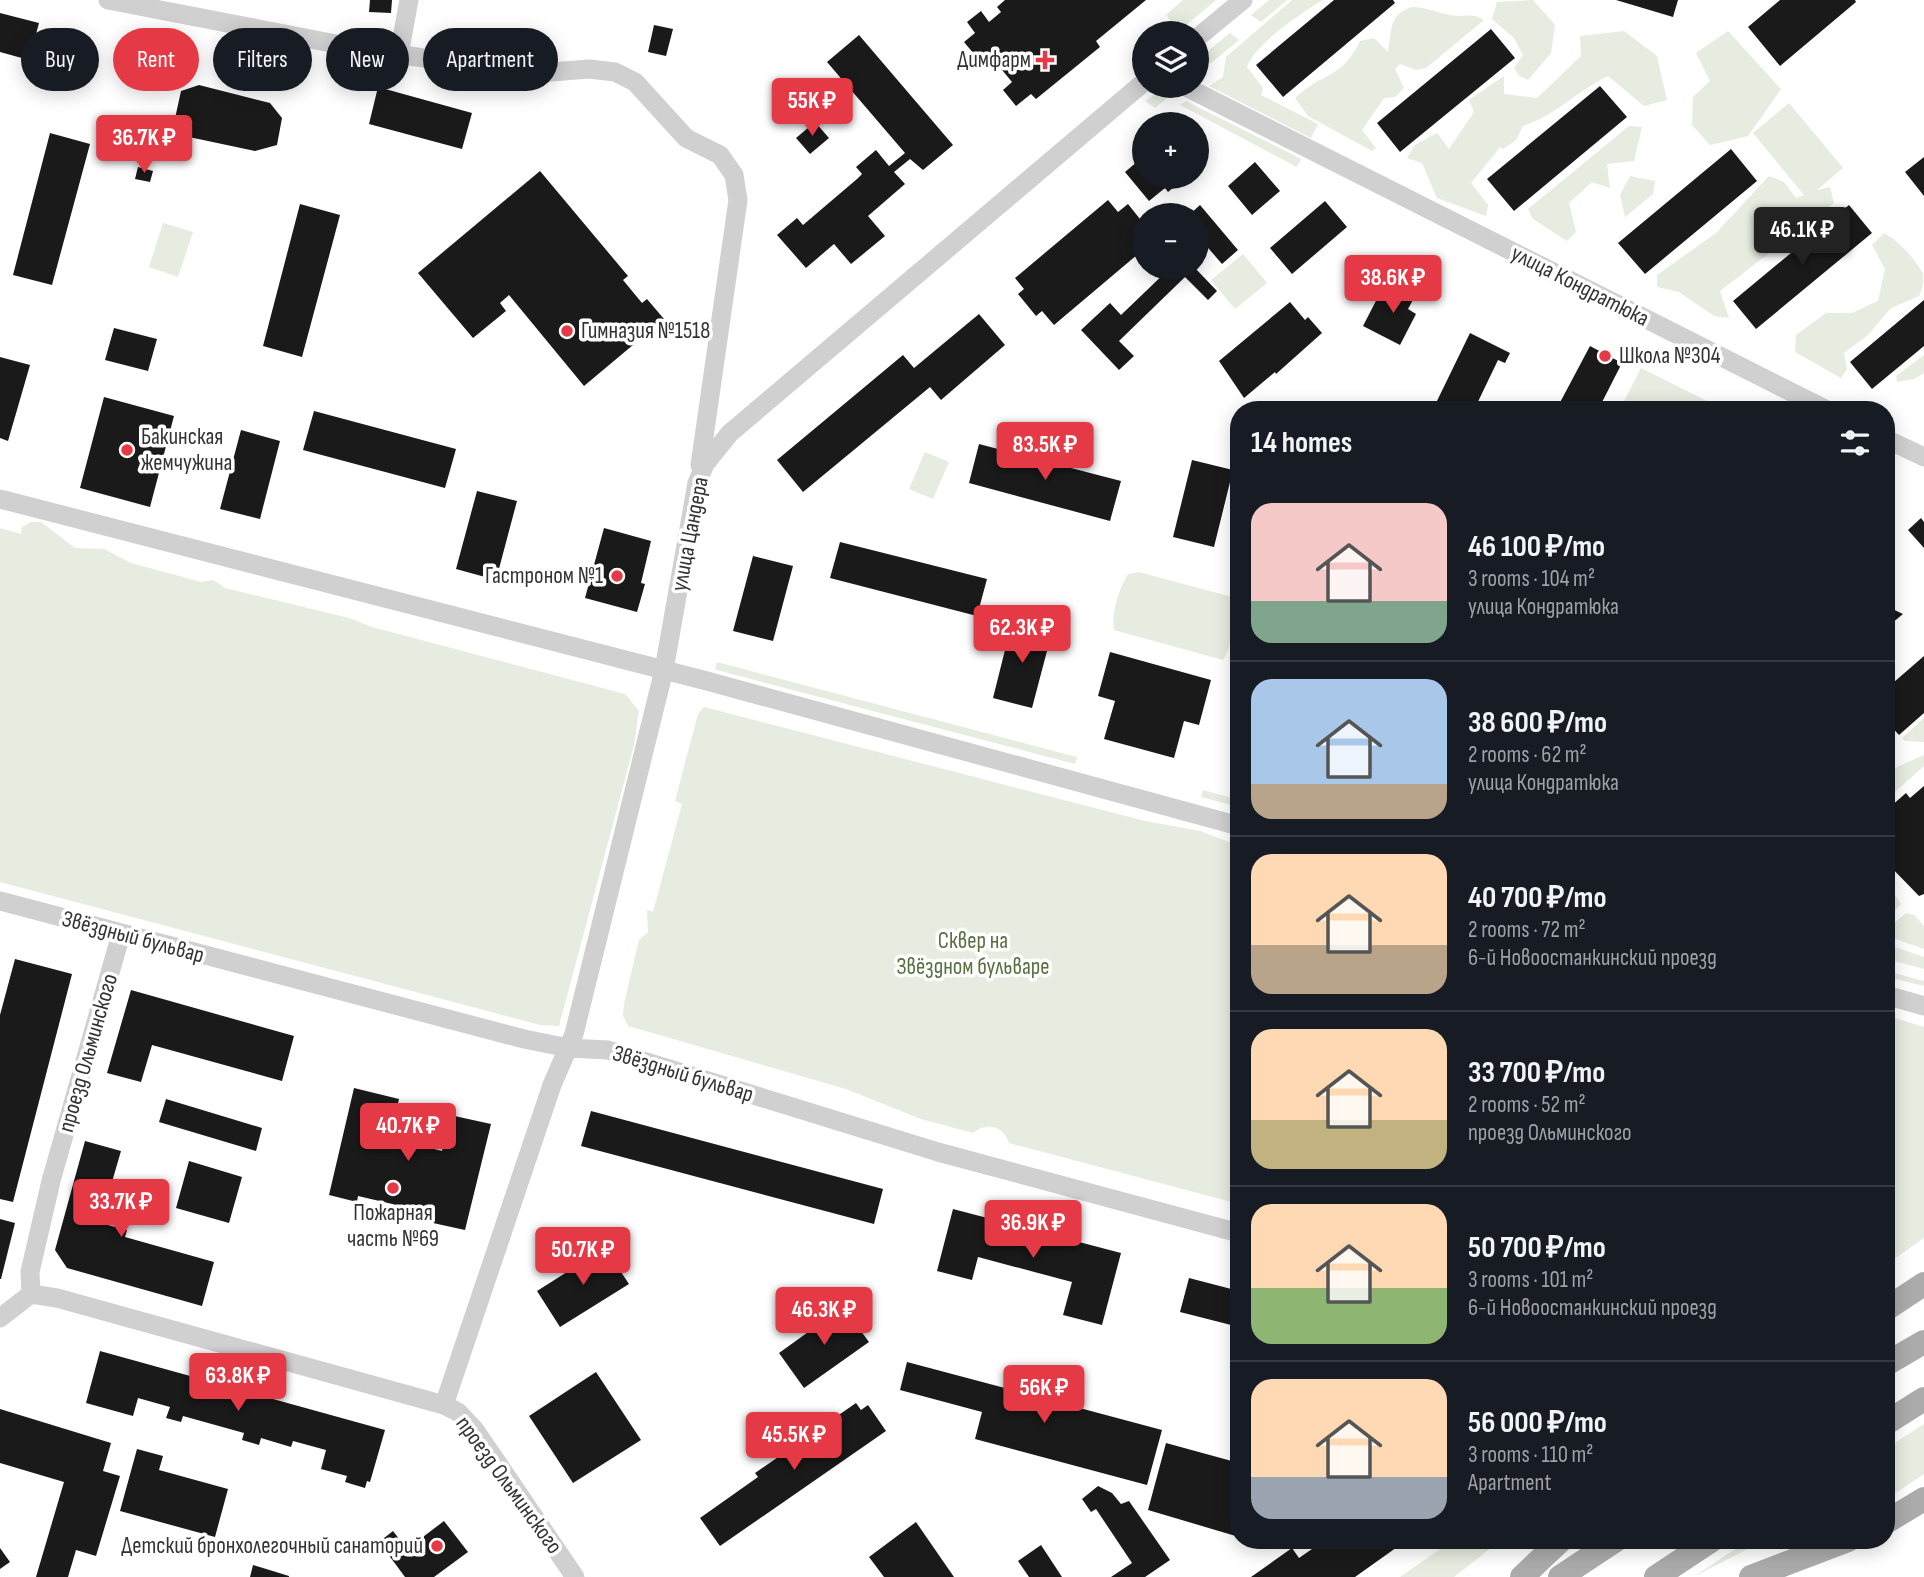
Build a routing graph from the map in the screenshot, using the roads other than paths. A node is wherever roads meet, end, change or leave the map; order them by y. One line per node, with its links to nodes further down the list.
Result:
1 (108, 0): 6 (street)
2 (408, 0): 5 (street)
3 (1239, 1): 4 (street)
4 (1209, 27)
5 (403, 28)
6 (326, 41)
7 (409, 56): 13 (street)
8 (1132, 92): 13 (street, улица Цандера)
9 (1208, 98): 10 (street, улица Кондратюка)
10 (1809, 401)
11 (1895, 443): 12 (street)
12 (1924, 457)
13 (697, 483): 15 (street, улица Цандера)
14 (0, 499): 15 (street)
15 (664, 670): 16 (street); 21 (street, улица Цандера)
16 (1230, 824)
17 (0, 901): 18 (street, Звёздный бульвар)
18 (121, 934): 21 (street, Звёздный бульвар); 24 (street, проезд Ольминского)
19 (1895, 998): 20 (street)
20 (1924, 1006)
21 (569, 1048): 22 (street, Звёздный бульвар); 30 (street, улица Цандера)
22 (1230, 1231)
23 (1924, 1284): 25 (main road)
24 (31, 1294): 26 (street); 30 (street, проезд Ольминского)
25 (1895, 1303)
26 (0, 1318)
27 (1924, 1342): 28 (main road)
28 (1895, 1359)
29 (1922, 1400): 31 (main road)
30 (444, 1405): 39 (street, проезд Ольминского)
31 (1895, 1417)
32 (1924, 1499): 33 (main road)
33 (1895, 1516)
34 (1552, 1549): 40 (main road)
35 (1602, 1549): 41 (main road)
36 (1698, 1549): 42 (main road)
37 (1824, 1549): 38 (main road)
38 (1786, 1563): 43 (main road); 44 (street)
39 (575, 1577)
40 (1522, 1577)
41 (1560, 1577)
42 (1656, 1577)
43 (1751, 1577)
44 (1764, 1577)

